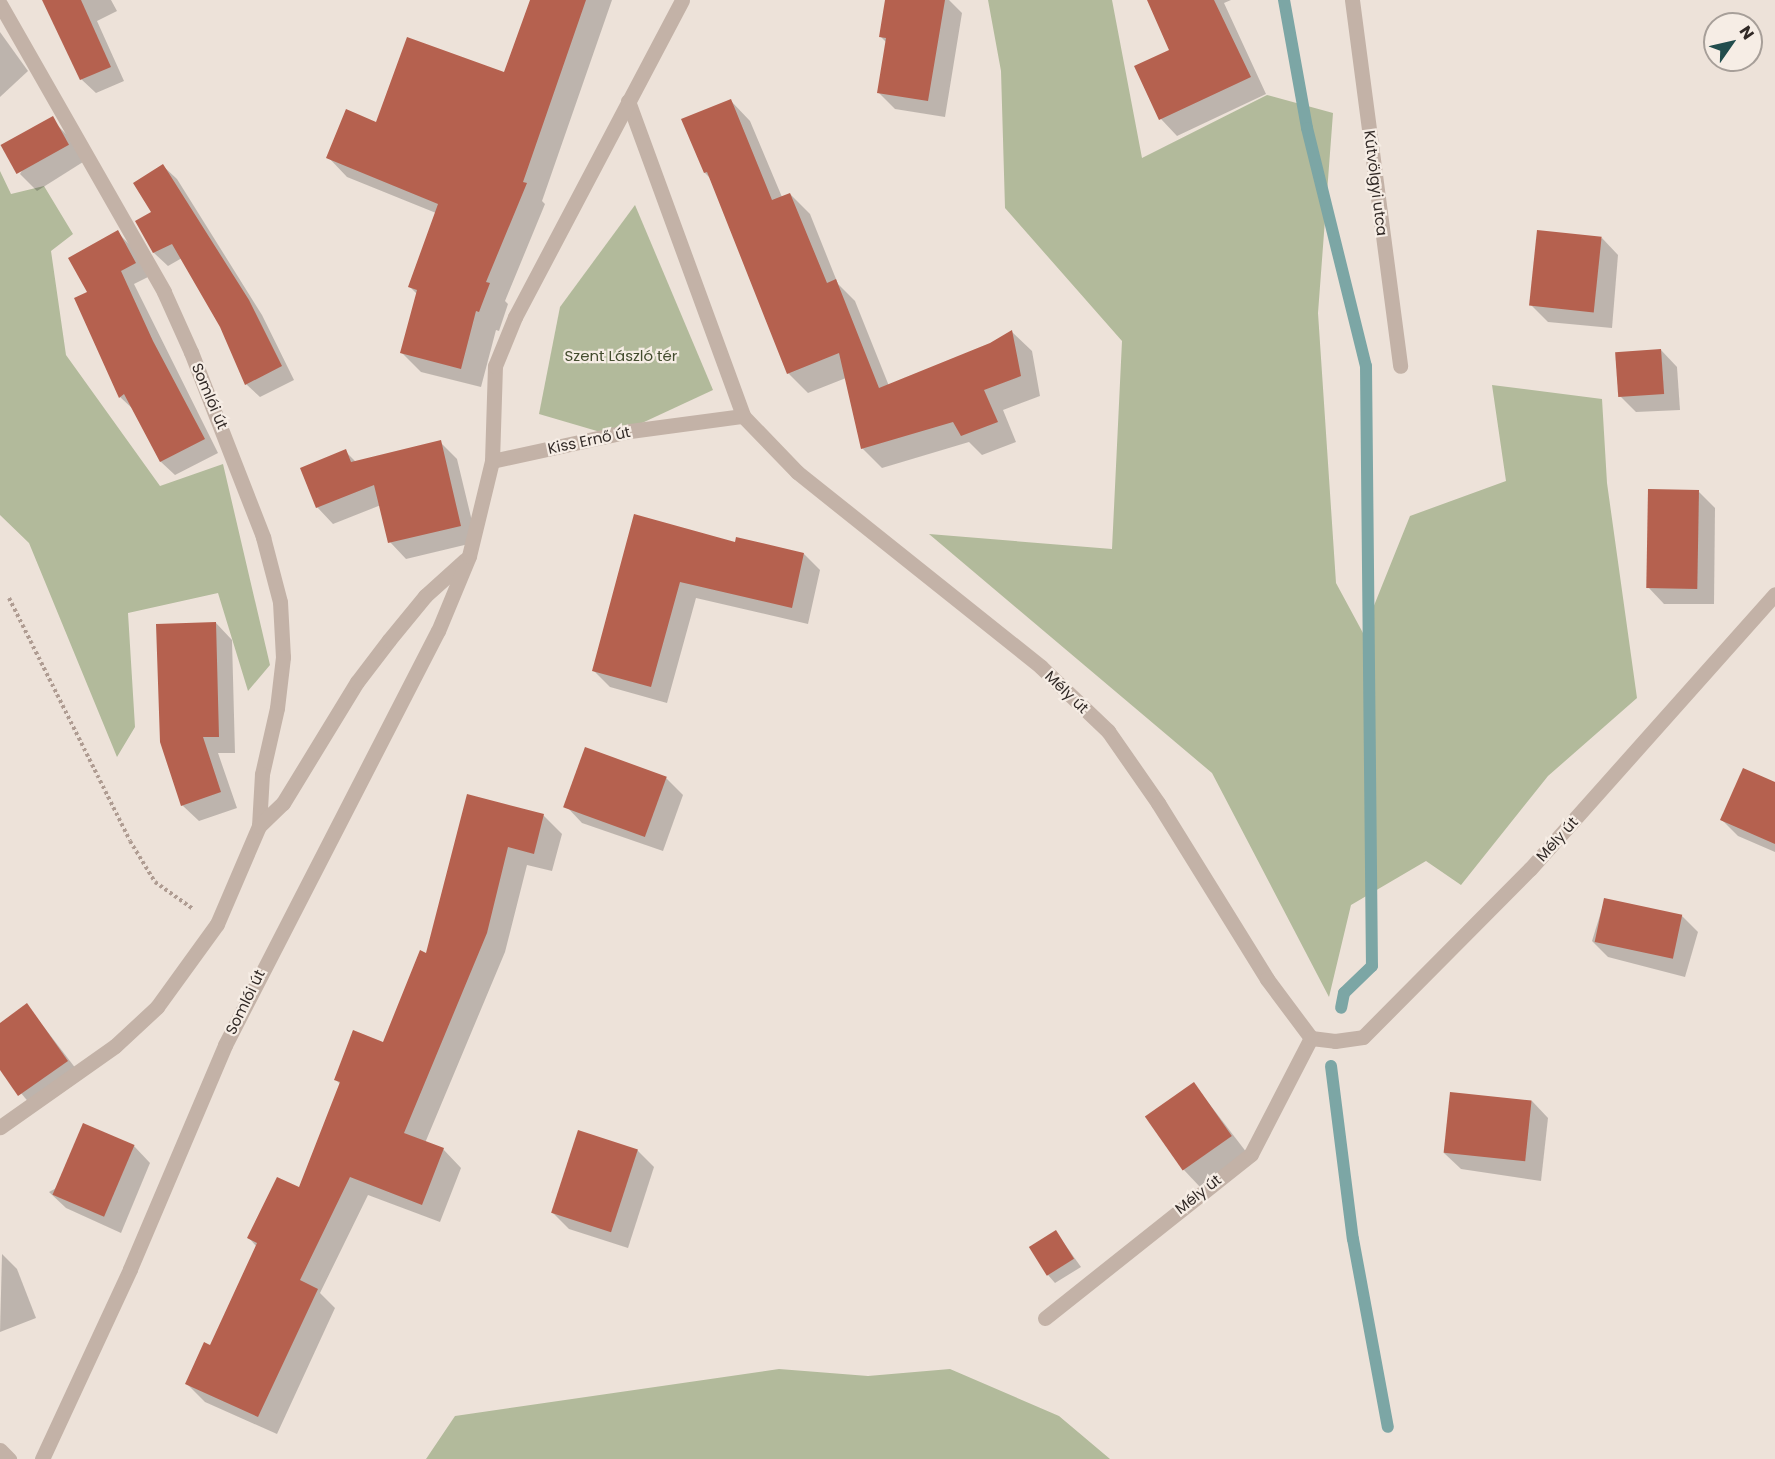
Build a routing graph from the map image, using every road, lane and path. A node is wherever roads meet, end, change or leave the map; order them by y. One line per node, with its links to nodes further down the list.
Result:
1 (682, 0): 4 (street)
2 (1352, 0): 5 (street, Kútvölgyi utca)
3 (0, 4): 11 (street, Somlói út)
4 (628, 101): 6 (street); 7 (street)
5 (1400, 366)
6 (743, 416): 7 (street, Kiss Ernő út); 13 (street, Mély út)
7 (492, 461): 8 (street, Somlói út)
8 (469, 556): 11 (street, Somlói út); 18 (street, Somlói út)
9 (1775, 594): 13 (street, Mély út)
10 (9, 598): 12 (path)
11 (259, 826): 12 (street, Somlói út)
12 (217, 924): 14 (street, Somlói út)
13 (1311, 1038): 15 (street, Mély út)
14 (0, 1126)
15 (1045, 1318)
16 (0, 1450): 17 (street)
17 (9, 1459)
18 (42, 1459)

